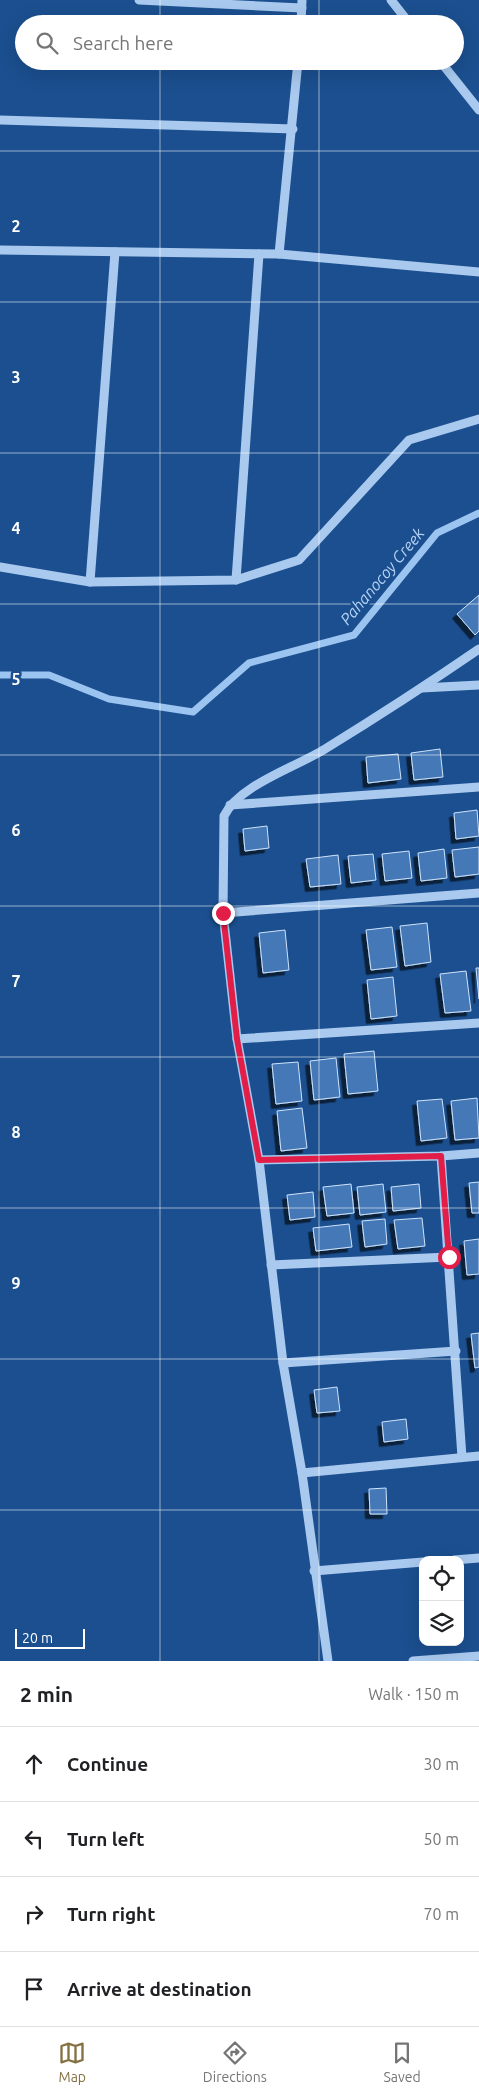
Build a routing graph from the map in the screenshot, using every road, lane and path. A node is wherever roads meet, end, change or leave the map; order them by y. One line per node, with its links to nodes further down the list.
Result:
1 (140, 0): 3 (street)
2 (391, 0): 4 (street)
3 (302, 4)
4 (403, 15)
5 (297, 70): 9 (street)
6 (447, 70): 7 (street)
7 (479, 110)
8 (0, 120): 9 (street)
9 (292, 129): 13 (street)
10 (0, 250): 11 (street)
11 (115, 252): 12 (street); 18 (street)
12 (259, 254): 13 (street); 17 (street)
13 (279, 254): 14 (street)
14 (479, 272)
15 (479, 420): 17 (street)
16 (0, 567): 18 (street)
17 (236, 580): 18 (street)
18 (90, 582)
19 (479, 649): 21 (street)
20 (479, 685): 21 (street)
21 (421, 688): 23 (street)
22 (479, 787): 23 (street)
23 (229, 805): 25 (street)
24 (479, 893): 25 (street)
25 (223, 913): 27 (street)
26 (479, 1022): 27 (street)
27 (237, 1039): 30 (street)
28 (479, 1153): 29 (street)
29 (441, 1156): 30 (street); 31 (street)
30 (259, 1160): 32 (street)
31 (449, 1257): 32 (street); 33 (street)
32 (271, 1266): 34 (street)
33 (456, 1351): 34 (street); 36 (street)
34 (283, 1364): 37 (street)
35 (479, 1456): 36 (street)
36 (462, 1457): 37 (street)
37 (302, 1473): 41 (street)
38 (479, 1558): 39 (street)
39 (464, 1559)
40 (419, 1562): 41 (street)
41 (314, 1571): 43 (street)
42 (479, 1656): 44 (street)
43 (328, 1661)
44 (414, 1661)

